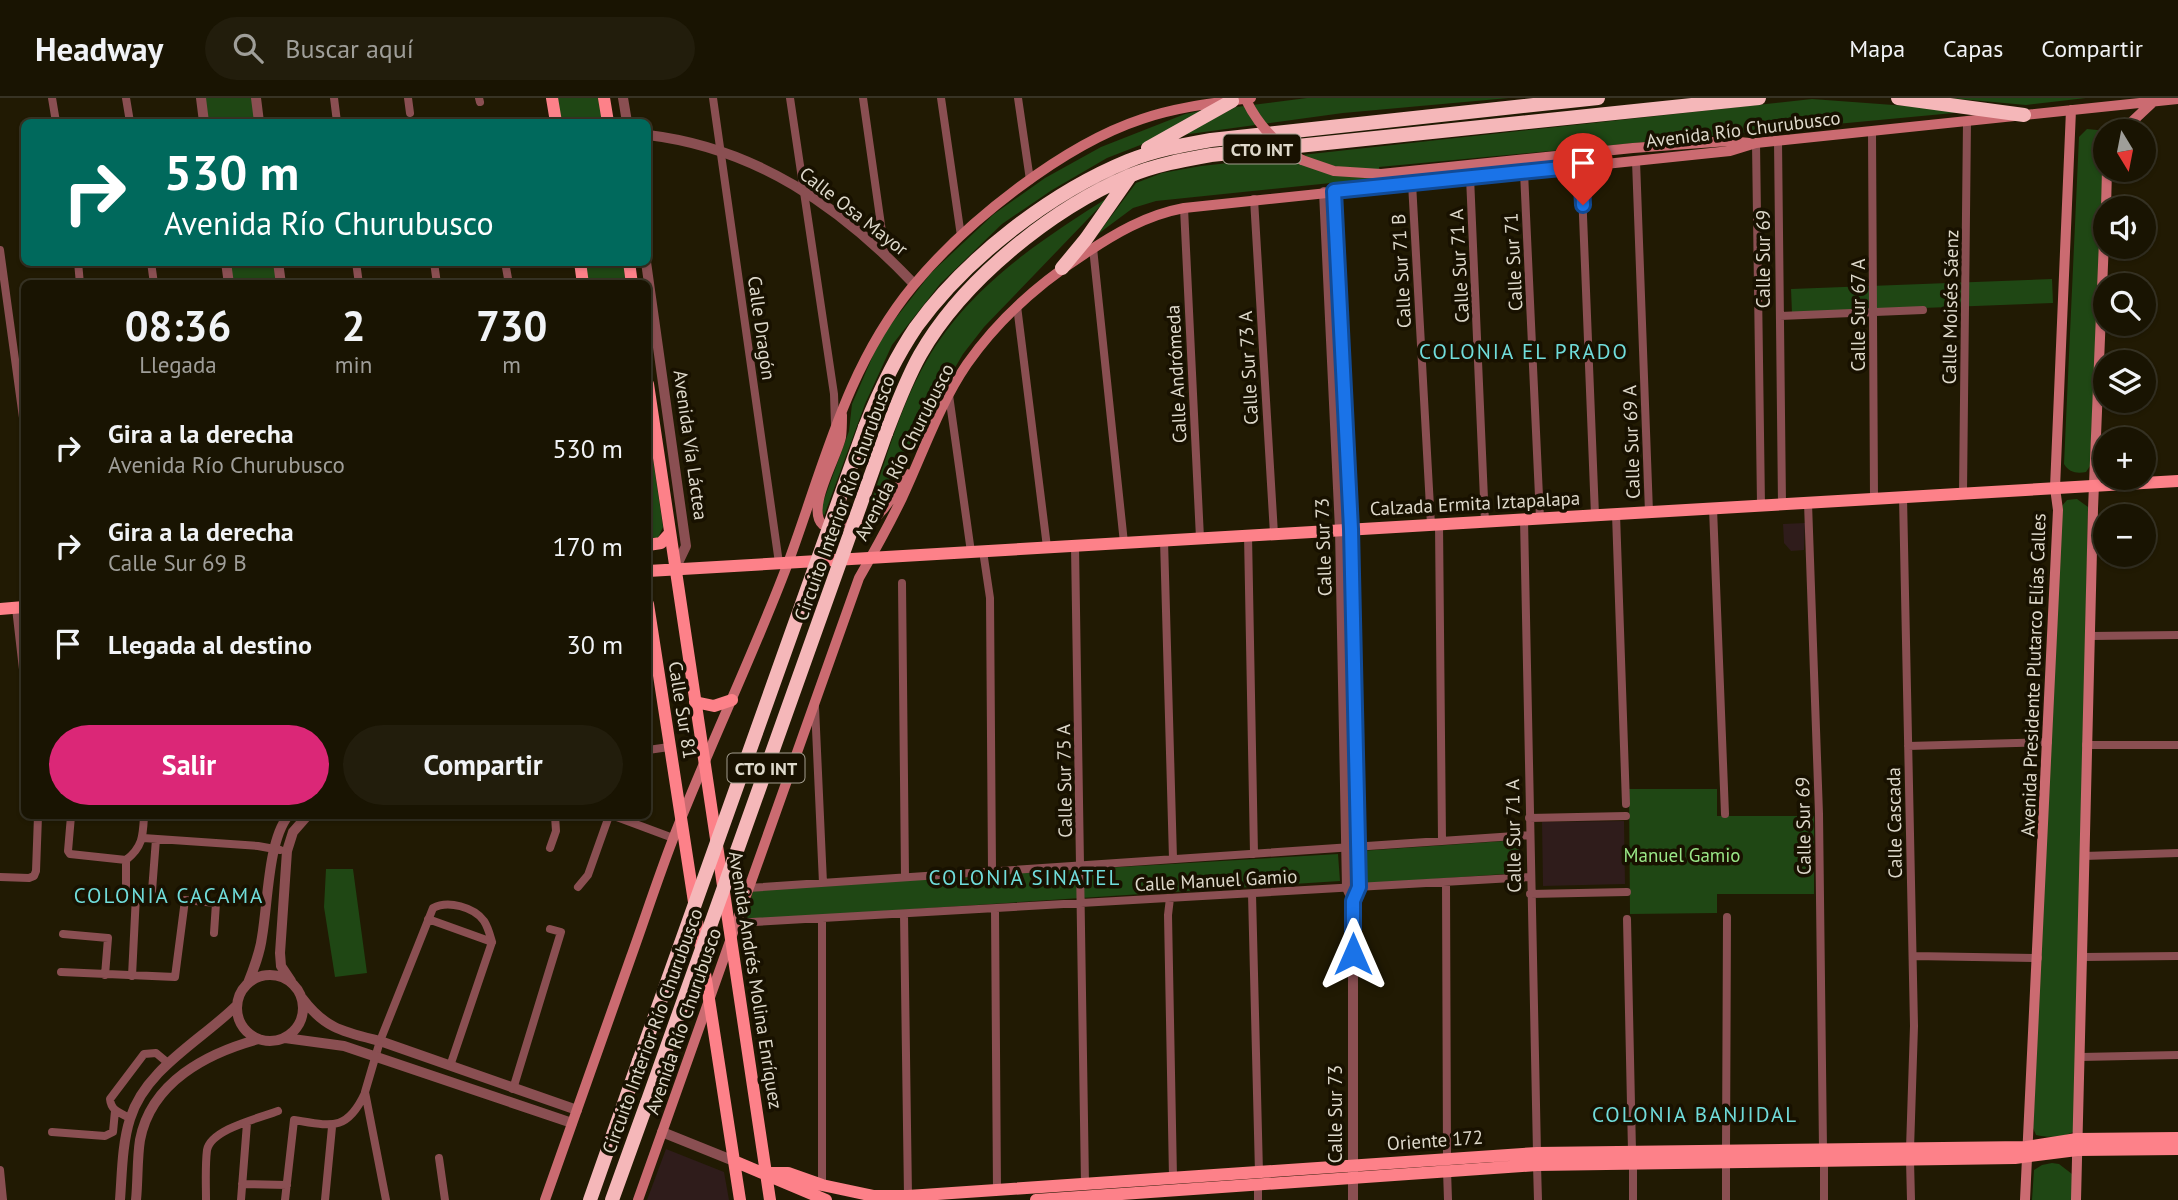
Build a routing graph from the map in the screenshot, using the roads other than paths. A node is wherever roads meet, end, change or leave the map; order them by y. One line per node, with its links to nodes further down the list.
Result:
1 (52, 98): 27 (street)
2 (126, 98): 28 (street)
3 (201, 98): 29 (street)
4 (256, 98): 30 (street)
5 (334, 98): 31 (street)
6 (408, 98): 25 (street)
7 (552, 98): 32 (main road)
8 (604, 98): 33 (main road)
9 (623, 98): 34 (street)
10 (713, 98): 41 (street, Calle Dragón)
11 (790, 98): 49 (street)
12 (863, 98): 56 (street)
13 (941, 98): 53 (street)
14 (1018, 98): 47 (street)
15 (1251, 98): 19 (main road, CTO INT)
16 (1598, 98): 21 (highway, Circuito Interior Río Churubusco / CTO INT)
17 (1759, 98): 44 (highway, Circuito Interior Río Churubusco / CTO INT)
18 (1898, 98): 26 (highway)
19 (1238, 99): 22 (main road, CTO INT); 40 (main road, bridge); 44 (highway)
20 (2178, 99): 23 (main road, Avenida Río Churubusco / CTO INT)
21 (1559, 100): 44 (highway, Circuito Interior Río Churubusco / CTO INT)
22 (1200, 102): 47 (main road, CTO INT)
23 (2153, 102): 24 (main road, Avenida Río Churubusco / CTO INT); 35 (main road)
24 (2071, 110): 26 (main road, Avenida Río Churubusco / CTO INT); 75 (main road, Avenida Presidente Plutarco Elías Calles)
25 (410, 113)
26 (2024, 115): 36 (main road, Avenida Río Churubusco / CTO INT)
27 (56, 119)
28 (130, 119)
29 (204, 119)
30 (259, 119)
31 (337, 119)
32 (556, 119)
33 (608, 119)
34 (626, 119)
35 (2135, 119)
36 (1967, 121): 37 (main road, Avenida Río Churubusco / CTO INT); 77 (street, Calle Moisés Sáenz)
37 (1872, 131): 39 (main road, Avenida Río Churubusco / CTO INT); 63 (street, Calle Sur 67 A)
38 (651, 136): 41 (street, Calle Osa Mayor)
39 (1778, 141): 40 (main road, Avenida Río Churubusco / CTO INT); 64 (street, Calle Sur 69)
40 (1756, 143): 42 (main road, Avenida Río Churubusco / CTO INT); 82 (street, Calle Sur 69)
41 (720, 151): 49 (street, Calle Osa Mayor); 103 (street, Calle Dragón)
42 (1636, 161): 43 (main road, Avenida Río Churubusco / CTO INT); 84 (street, Calle Sur 69 A)
43 (1581, 166): 45 (main road, Avenida Río Churubusco / CTO INT); 86 (street)
44 (1130, 168): 58 (highway); 245 (highway, Circuito Interior Río Churubusco / CTO INT, bridge); 246 (highway, Circuito Interior Río Churubusco / CTO INT, bridge)
45 (1524, 172): 46 (main road, Avenida Río Churubusco / CTO INT); 87 (street, Calle Sur 71)
46 (1470, 177): 48 (main road, Avenida Río Churubusco / CTO INT); 89 (street, Calle Sur 71 A)
47 (1030, 180): 53 (main road, CTO INT)
48 (1412, 183): 50 (main road, Avenida Río Churubusco / CTO INT); 90 (street, Calle Sur 71 B)
49 (804, 190): 56 (street, Calle Osa Mayor); 69 (street)
50 (1329, 192): 51 (main road, Avenida Río Churubusco / CTO INT); 91 (street, Calle Sur 73)
51 (1254, 199): 52 (main road, Avenida Río Churubusco / CTO INT); 93 (street, Calle Sur 73 A)
52 (1184, 208): 54 (main road, Avenida Río Churubusco / CTO INT); 95 (street, Calle Andrómeda)
53 (961, 236): 59 (main road, CTO INT)
54 (1093, 248): 58 (main road, Avenida Río Churubusco / CTO INT); 97 (street)
55 (0, 250): 66 (street)
56 (885, 253): 59 (street, Calle Osa Mayor)
57 (2103, 259): 70 (main road)
58 (1062, 268): 61 (main road, Avenida Río Churubusco / CTO INT)
59 (914, 284): 68 (main road, CTO INT)
60 (651, 298): 104 (street, Avenida Vía Láctea)
61 (1017, 306): 65 (main road, Avenida Río Churubusco / CTO INT); 100 (street)
62 (1923, 310): 63 (street)
63 (1874, 312): 64 (street); 79 (street, Calle Sur 67 A)
64 (1780, 316): 81 (street, Calle Sur 69)
65 (948, 394): 71 (main road, Avenida Río Churubusco / CTO INT); 101 (street)
66 (21, 403)
67 (651, 404): 92 (main road, Avenida Vía Láctea)
68 (842, 406): 69 (main road, CTO INT); 71 (main road)
69 (835, 425): 103 (main road, CTO INT)
70 (2096, 427)
71 (919, 457): 102 (main road, Avenida Río Churubusco / CTO INT)
72 (2178, 481): 73 (main road, Calzada Ermita Iztapalapa)
73 (2156, 482)
74 (2093, 486): 75 (main road, Calzada Ermita Iztapalapa)
75 (2055, 488): 77 (main road, Calzada Ermita Iztapalapa); 116 (main road, Avenida Presidente Plutarco Elías Calles)
76 (2094, 490): 112 (main road)
77 (1963, 493): 78 (main road, Calzada Ermita Iztapalapa)
78 (1903, 497): 79 (main road, Calzada Ermita Iztapalapa); 119 (street, Calle Cascada)
79 (1874, 499): 80 (main road, Calzada Ermita Iztapalapa)
80 (1808, 503): 81 (main road, Calzada Ermita Iztapalapa); 217 (street, Calle Sur 69)
81 (1782, 504): 82 (main road, Calzada Ermita Iztapalapa)
82 (1761, 505): 83 (main road, Calzada Ermita Iztapalapa)
83 (1713, 508): 84 (main road, Calzada Ermita Iztapalapa); 124 (street)
84 (1649, 512): 85 (main road, Calzada Ermita Iztapalapa)
85 (1616, 514): 86 (main road, Calzada Ermita Iztapalapa); 123 (street)
86 (1595, 515): 87 (main road, Calzada Ermita Iztapalapa)
87 (1540, 518): 88 (main road, Calzada Ermita Iztapalapa)
88 (1524, 519): 89 (main road, Calzada Ermita Iztapalapa); 126 (street, Calle Sur 71 A)
89 (1485, 522): 90 (main road, Calzada Ermita Iztapalapa)
90 (1435, 524): 91 (main road, Calzada Ermita Iztapalapa); 140 (street, Calle Sur 71 B)
91 (1346, 530): 93 (main road, Calzada Ermita Iztapalapa); 141 (street, Calle Sur 73); 143 (street, Calle Sur 73)
92 (670, 533): 98 (main road); 104 (main road, Avenida Vía Láctea)
93 (1273, 534): 94 (main road, Calzada Ermita Iztapalapa)
94 (1248, 536): 95 (main road, Calzada Ermita Iztapalapa); 147 (street)
95 (1200, 538): 96 (main road, Calzada Ermita Iztapalapa)
96 (1164, 540): 97 (main road, Calzada Ermita Iztapalapa); 149 (street)
97 (1124, 543): 99 (main road, Calzada Ermita Iztapalapa)
98 (651, 545)
99 (1075, 546): 100 (main road, Calzada Ermita Iztapalapa); 151 (street, Calle Sur 75 A)
100 (1047, 547): 101 (main road, Calzada Ermita Iztapalapa)
101 (977, 551): 102 (main road, Calzada Ermita Iztapalapa); 152 (street)
102 (870, 558): 103 (main road, Calzada Ermita Iztapalapa); 115 (main road, Avenida Río Churubusco / CTO INT)
103 (783, 563): 104 (main road, Calzada Ermita Iztapalapa); 113 (main road, CTO INT)
104 (675, 569): 105 (main road, Calzada Ermita Iztapalapa); 114 (main road, Calle Sur 81)
105 (651, 571)
106 (902, 583): 154 (street)
107 (20, 607): 108 (main road); 110 (street)
108 (0, 609)
109 (651, 624): 120 (main road, Calle Sur 81)
110 (21, 625)
111 (2178, 635): 112 (street)
112 (2091, 636): 117 (main road)
113 (732, 700): 114 (main road); 122 (main road, CTO INT)
114 (695, 702): 122 (main road, Calle Sur 81)
115 (815, 706): 157 (street); 160 (main road, Avenida Río Churubusco / CTO INT)
116 (2048, 742): 119 (street); 184 (main road, Avenida Presidente Plutarco Elías Calles)
117 (2086, 745): 118 (street); 148 (main road)
118 (2178, 745)
119 (1908, 746): 181 (street, Calle Cascada)
120 (669, 747): 121 (street); 135 (main road, Calle Sur 81)
121 (651, 750)
122 (705, 766): 135 (main road, CTO INT); 179 (main road, Avenida Andrés Molina Enríquez)
123 (1626, 804)
124 (1725, 814)
125 (1626, 816): 126 (street)
126 (1529, 818): 136 (street, Calle Sur 71 A)
127 (37, 819): 153 (street)
128 (71, 819): 150 (street)
129 (144, 819): 137 (street)
130 (285, 819): 144 (street)
131 (304, 819): 145 (street)
132 (555, 819): 142 (street)
133 (611, 819): 158 (street)
134 (620, 819): 138 (street)
135 (681, 821): 138 (main road, CTO INT); 191 (main road)
136 (1530, 835): 140 (street, Calle Manuel Gamio); 155 (street, Calle Sur 71 A)
137 (143, 838): 139 (street); 150 (street)
138 (673, 838): 203 (main road, CTO INT)
139 (156, 839): 144 (street); 165 (street)
140 (1442, 841): 141 (street, Calle Manuel Gamio)
141 (1358, 847): 143 (street, Calle Manuel Gamio); 159 (street, Calle Sur 73)
142 (550, 848)
143 (1346, 848): 147 (street, Calle Manuel Gamio); 161 (street, Calle Sur 73)
144 (274, 849): 145 (street); 188 (street)
145 (287, 851): 189 (street)
146 (2178, 853): 148 (street)
147 (1254, 854): 149 (street, Calle Manuel Gamio)
148 (2084, 856): 183 (main road)
149 (1173, 859): 151 (street, Calle Manuel Gamio)
150 (127, 860): 165 (street)
151 (1081, 865): 152 (street, Calle Manuel Gamio); 168 (street, Calle Sur 75 A)
152 (992, 871): 154 (street, Calle Manuel Gamio)
153 (0, 877)
154 (905, 877): 157 (street, Calle Manuel Gamio)
155 (1530, 877): 156 (street, Calle Manuel Gamio); 164 (street, Calle Sur 71 A)
156 (1446, 882): 159 (street, Calle Manuel Gamio); 223 (street)
157 (823, 883): 160 (street, Calle Manuel Gamio)
158 (578, 887)
159 (1359, 887): 161 (street, Calle Manuel Gamio); 167 (street, Calle Sur 73)
160 (748, 888): 175 (main road, Avenida Río Churubusco / CTO INT)
161 (1347, 888): 163 (street, Calle Manuel Gamio); 167 (street, Calle Sur 73)
162 (1627, 892): 164 (street)
163 (1252, 894): 166 (street, Calle Manuel Gamio); 227 (street)
164 (1530, 894): 221 (street, Calle Sur 71 A)
165 (136, 895): 187 (street)
166 (1170, 898): 168 (street, Calle Manuel Gamio); 231 (street)
167 (1353, 901): 225 (street, Calle Sur 73)
168 (1082, 904): 169 (street, Calle Manuel Gamio); 233 (street, Calle Sur 75 A)
169 (995, 909): 170 (street, Calle Manuel Gamio); 232 (street)
170 (904, 914): 173 (street, Calle Manuel Gamio); 234 (street)
171 (1727, 917): 218 (street)
172 (428, 919): 180 (street); 180 (street); 195 (street)
173 (822, 919): 175 (street, Calle Manuel Gamio); 230 (street)
174 (1627, 919): 219 (street)
175 (736, 923): 179 (main road, Avenida Río Churubusco / CTO INT)
176 (550, 929): 201 (street)
177 (214, 933): 187 (street)
178 (64, 934): 186 (street)
179 (730, 941): 191 (main road, Avenida Río Churubusco / CTO INT); 226 (main road, Avenida Andrés Molina Enríquez)
180 (492, 942): 200 (street)
181 (1913, 956): 184 (street); 216 (street, Calle Cascada)
182 (2178, 956): 183 (street)
183 (2082, 957): 198 (main road)
184 (2038, 958): 215 (main road, Avenida Presidente Plutarco Elías Calles)
185 (61, 972): 186 (street)
186 (106, 975): 187 (street)
187 (132, 976)
188 (248, 984): 189 (street); 192 (street)
189 (293, 984): 190 (street)
190 (302, 998): 193 (street); 195 (street)
191 (709, 1001): 211 (main road, Avenida Río Churubusco / CTO INT); 222 (main road)
192 (237, 1005): 194 (street); 199 (street)
193 (285, 1038): 194 (street); 197 (street)
194 (259, 1040): 237 (street)
195 (380, 1041): 197 (street); 200 (street)
196 (2178, 1055): 198 (street)
197 (375, 1056): 202 (street); 208 (street)
198 (2080, 1056): 213 (main road)
199 (168, 1063): 204 (street); 206 (street)
200 (450, 1066): 201 (street)
201 (513, 1089): 203 (street)
202 (365, 1092): 209 (street); 242 (street)
203 (577, 1110): 208 (main road, CTO INT)
204 (115, 1111): 206 (street); 210 (street)
205 (278, 1111): 207 (street)
206 (130, 1118): 236 (street)
207 (247, 1123): 228 (street); 238 (street)
208 (572, 1123): 244 (main road, CTO INT)
209 (332, 1127): 229 (street); 241 (street)
210 (52, 1132)
211 (662, 1132): 222 (street); 247 (main road, Avenida Río Churubusco / CTO INT)
212 (2178, 1138): 213 (main road)
213 (2077, 1145): 214 (main road); 215 (main road, Oriente 172); 261 (main road)
214 (2178, 1149)
215 (2026, 1152): 216 (main road, Oriente 172); 260 (main road, Avenida Presidente Plutarco Elías Calles)
216 (1910, 1154): 217 (main road, Oriente 172); 259 (street, Calle Cascada)
217 (1823, 1155): 218 (main road, Oriente 172); 258 (street, Calle Sur 69)
218 (1726, 1156): 219 (main road, Oriente 172); 257 (street)
219 (1632, 1157): 221 (main road, Oriente 172); 256 (street)
220 (439, 1158): 243 (street)
221 (1537, 1159): 223 (main road, Oriente 172); 255 (street, Calle Sur 71 A)
222 (734, 1161): 226 (main road); 248 (main road)
223 (1447, 1165): 225 (main road, Oriente 172); 254 (street)
224 (0, 1170): 235 (street)
225 (1353, 1171): 227 (main road, Oriente 172); 253 (street, Calle Sur 73)
226 (766, 1173): 230 (main road, Oriente 172); 249 (main road, Avenida Andrés Molina Enríquez); 250 (main road)
227 (1259, 1179): 231 (main road, Oriente 172); 252 (street)
228 (242, 1184): 229 (street); 239 (street)
229 (286, 1185): 240 (street)
230 (822, 1185): 234 (main road, Oriente 172)
231 (1174, 1190): 233 (main road, Oriente 172)
232 (997, 1191): 233 (main road, Oriente 172); 234 (main road, Oriente 172)
233 (1085, 1193): 251 (main road, Oriente 172)
234 (908, 1196)
235 (4, 1200)
236 (120, 1200)
237 (136, 1200)
238 (206, 1200)
239 (241, 1200)
240 (285, 1200)
241 (325, 1200)
242 (386, 1200)
243 (445, 1200)
244 (545, 1200)
245 (590, 1200)
246 (612, 1200)
247 (638, 1200)
248 (740, 1200)
249 (770, 1200)
250 (826, 1200)
251 (1036, 1200)
252 (1258, 1200)
253 (1353, 1200)
254 (1448, 1200)
255 (1538, 1200)
256 (1633, 1200)
257 (1726, 1200)
258 (1824, 1200)
259 (1911, 1200)
260 (2025, 1200)
261 (2076, 1200)

